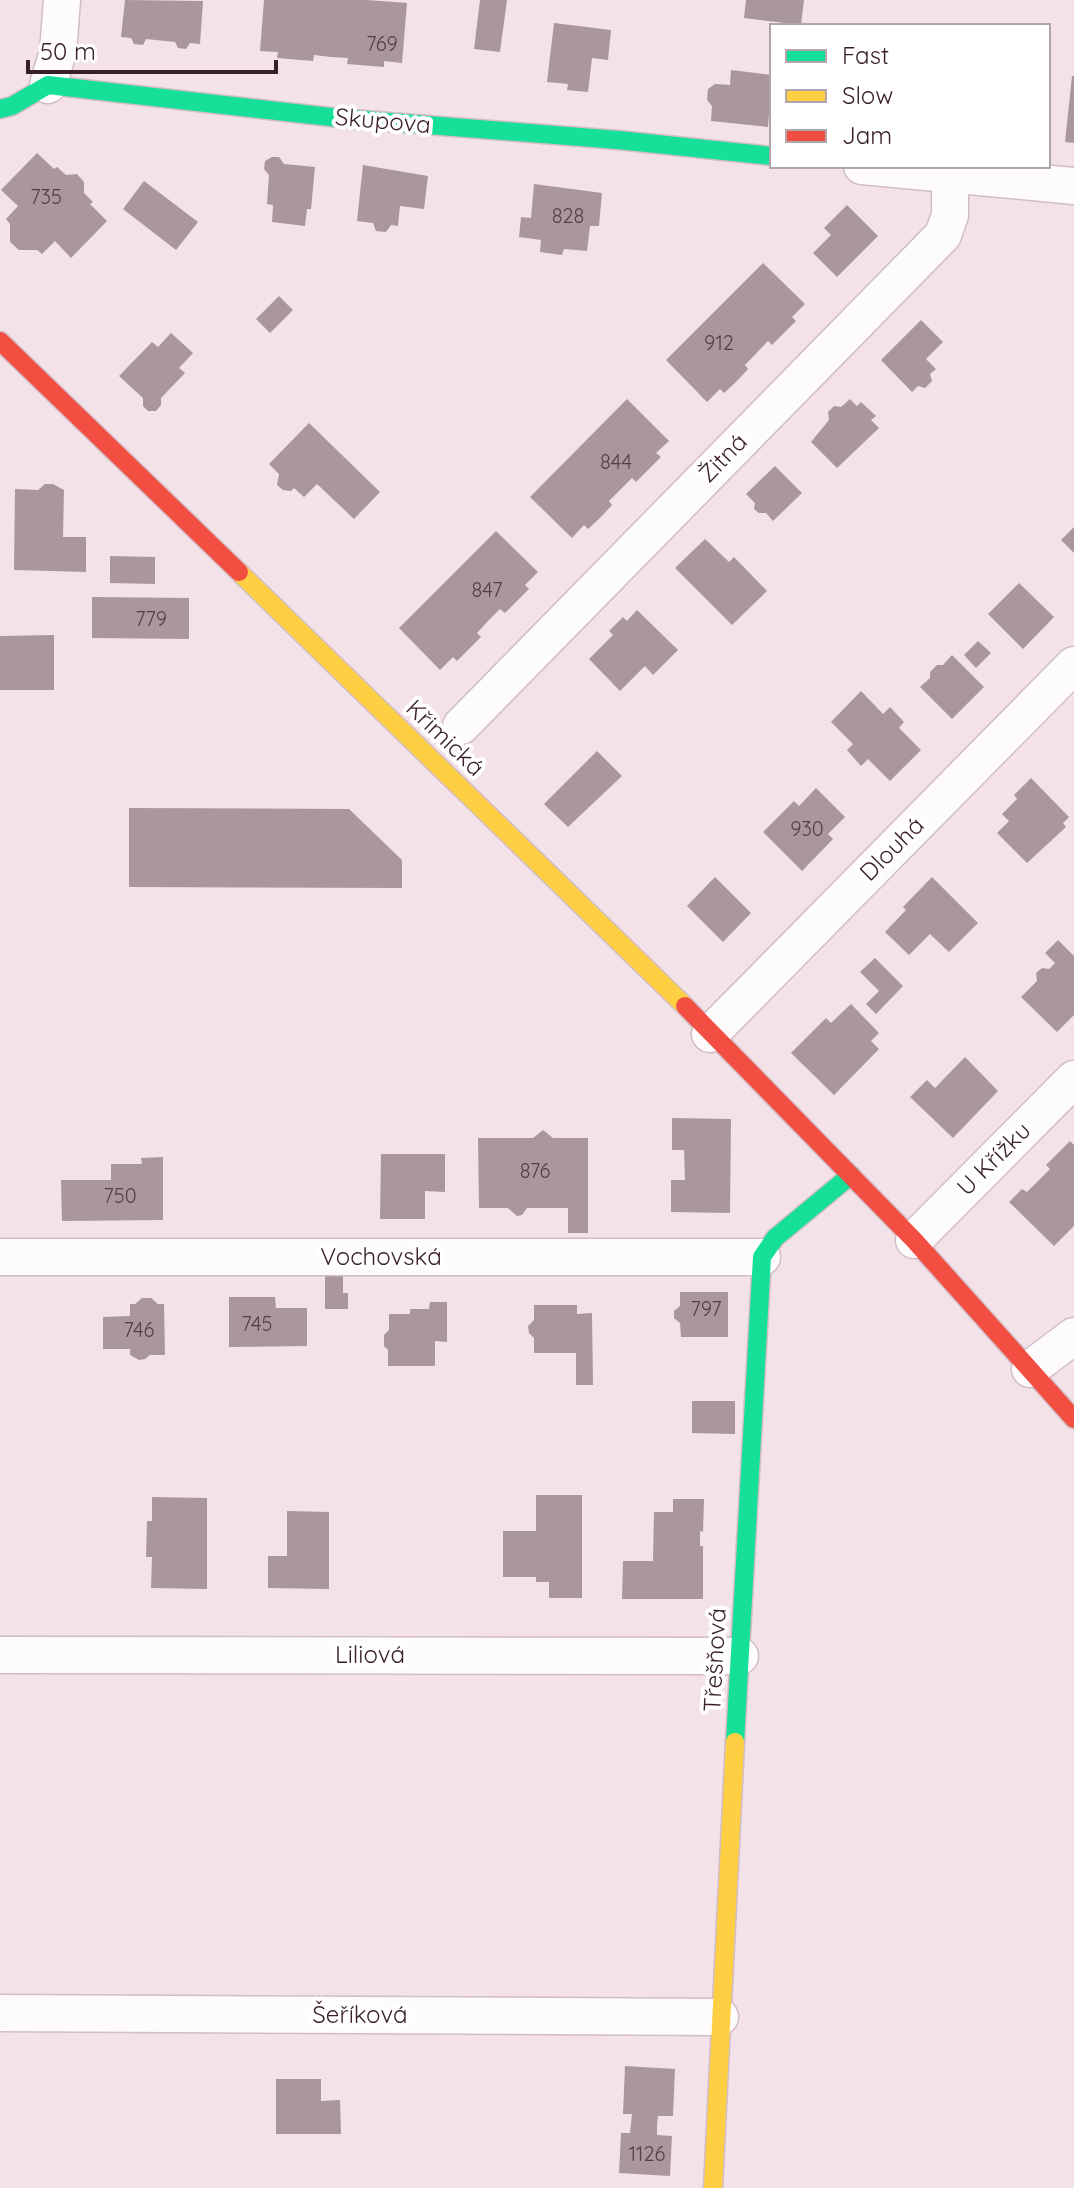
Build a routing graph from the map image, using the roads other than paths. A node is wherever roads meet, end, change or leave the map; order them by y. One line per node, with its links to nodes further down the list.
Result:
1 (62, 0): 2 (street)
2 (48, 85): 3 (street); 4 (street, Skupova)
3 (0, 109)
4 (770, 156)
5 (882, 168): 6 (street)
6 (950, 175): 7 (street); 10 (street, Žitná)
7 (1074, 186)
8 (0, 341): 11 (street, Křimická)
9 (1074, 665): 11 (street, Dlouhá)
10 (461, 726)
11 (710, 1034): 13 (street, Křimická)
12 (1074, 1079): 14 (street, U Křížku)
13 (851, 1175): 14 (street, Křimická); 16 (street)
14 (914, 1240): 18 (street, Křimická)
15 (0, 1257): 16 (street, Vochovská)
16 (762, 1257): 21 (street, Třešňová)
17 (1074, 1336): 18 (street)
18 (1030, 1369): 19 (street, Křimická)
19 (1074, 1419)
20 (0, 1655): 21 (street, Liliová)
21 (740, 1656): 23 (street, Třešňová)
22 (0, 2013): 23 (street, Šeříková)
23 (720, 2017): 24 (street, Třešňová)
24 (713, 2188)

